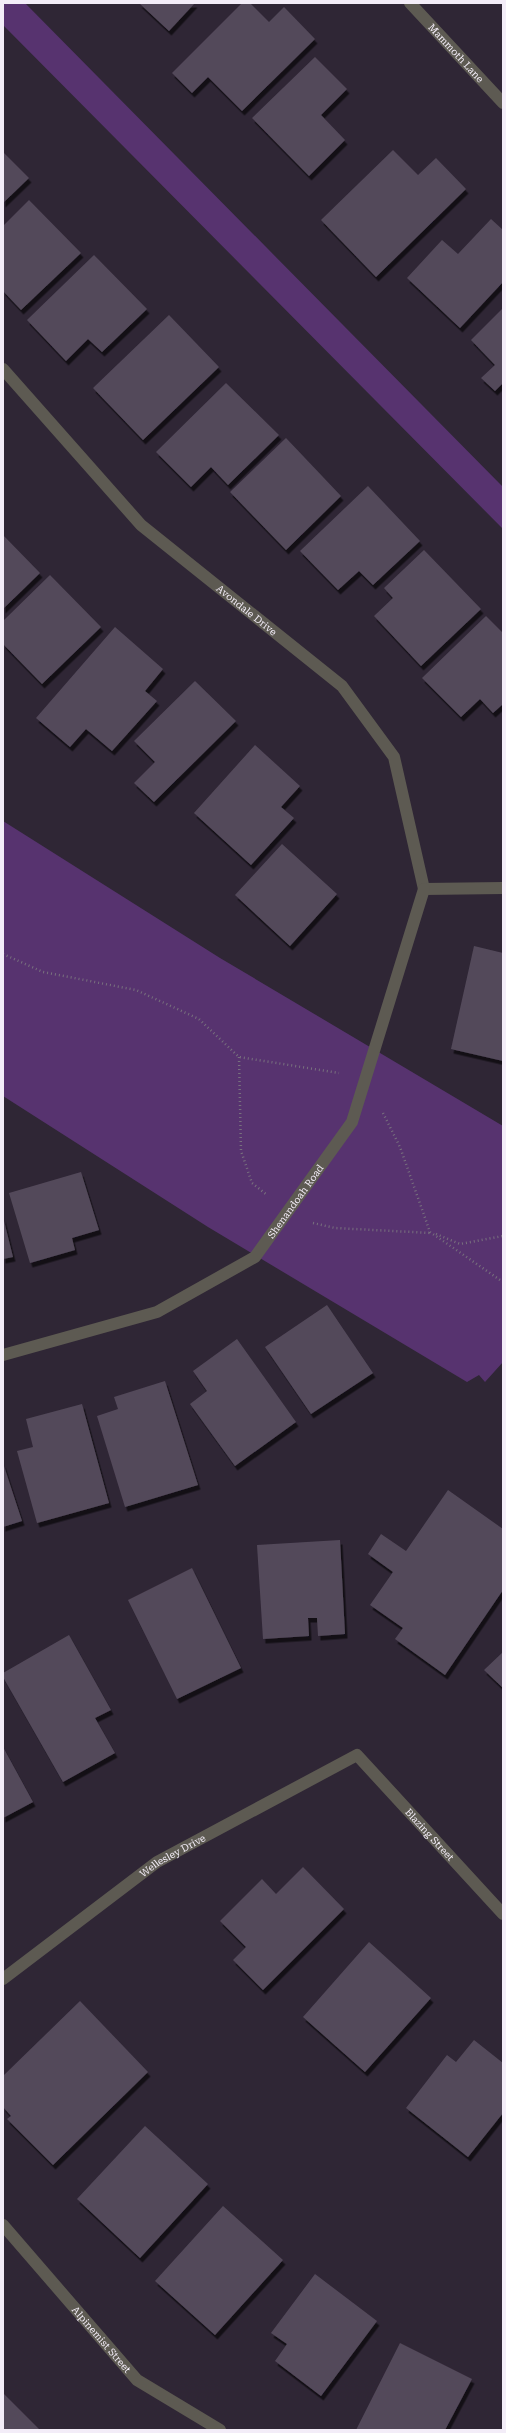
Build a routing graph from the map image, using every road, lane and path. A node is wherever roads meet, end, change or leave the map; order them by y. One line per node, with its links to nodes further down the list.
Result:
1 (410, 3): 2 (street, Mammoth Lane)
2 (503, 103)
3 (3, 369): 4 (street, Avondale Drive)
4 (424, 888): 5 (street); 7 (street, Shenandoah Road)
5 (503, 888)
6 (3, 954): 7 (path)
7 (365, 1077): 8 (path); 11 (street, Shenandoah Road)
8 (430, 1232): 9 (path); 10 (path)
9 (503, 1236)
10 (503, 1282)
11 (3, 1355)
12 (357, 1755): 13 (street, Blazing Street); 14 (street, Wellesley Drive)
13 (503, 1914)
14 (3, 1979)
15 (3, 2225): 16 (street, Alpinemist Street)
16 (220, 2430)

